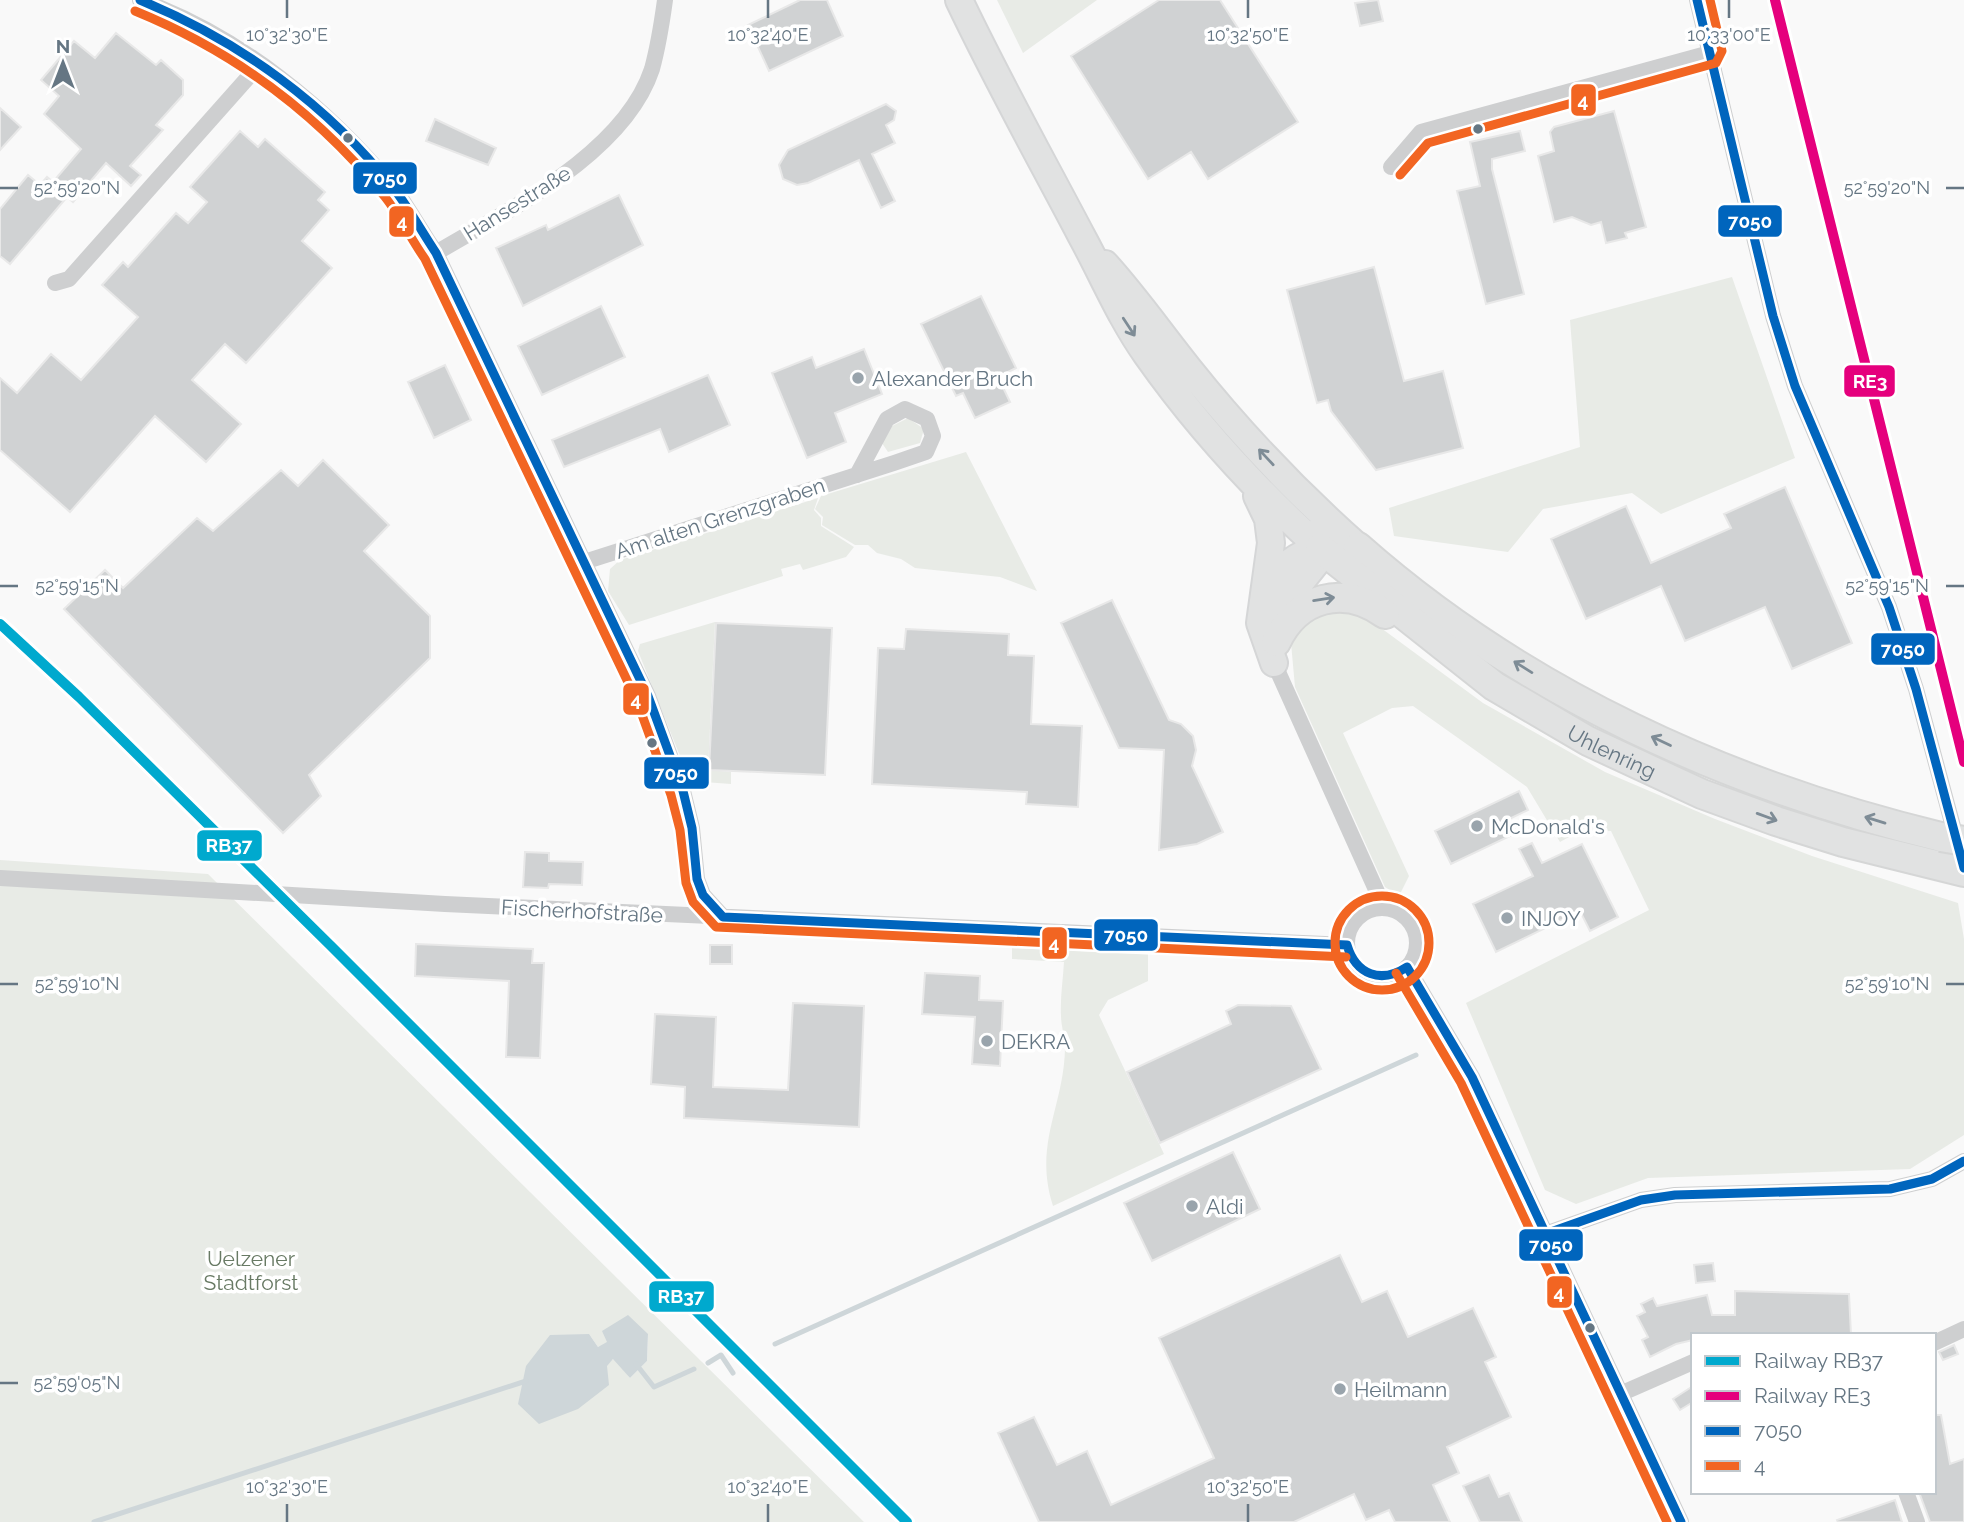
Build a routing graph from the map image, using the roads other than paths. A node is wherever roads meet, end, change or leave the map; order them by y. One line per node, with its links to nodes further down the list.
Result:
1 (140, 0): 6 (street)
2 (665, 0): 9 (street, Hansestraße)
3 (959, 0): 8 (main road)
4 (1697, 0): 5 (street)
5 (1710, 53): 7 (street); 21 (street)
6 (260, 64): 9 (street); 10 (street)
7 (1391, 167)
8 (1087, 244): 12 (main road, one-way to 12); 13 (main road, one-way to 8)
9 (436, 253): 16 (street)
10 (55, 283)
11 (856, 475): 11 (street, Am alten Grenzgraben); 16 (street, Am alten Grenzgraben)
12 (1247, 477): 15 (main road); 17 (main road)
13 (1314, 506): 14 (main road); 15 (main road)
14 (1358, 547): 15 (main road); 20 (highway, Uhlenring, one-way to 14)
15 (1320, 548): 17 (main road); 18 (main road); 19 (highway, Uhlenring)
16 (584, 562): 24 (street)
17 (1266, 591): 18 (main road)
18 (1275, 653): 19 (highway, one-way to 19); 23 (street)
19 (1494, 686): 21 (highway, Uhlenring, one-way to 21)
20 (1952, 839)
21 (1959, 870)
22 (0, 878): 24 (street, Fischerhofstraße)
23 (1380, 908): 25 (street); 26 (street)
24 (723, 917): 25 (street, Fischerhofstraße)
25 (1347, 945): 26 (street)
26 (1407, 967): 28 (street)
27 (1964, 1161): 28 (street)
28 (1545, 1234): 32 (street)
29 (1964, 1329): 30 (street)
30 (1936, 1342)
31 (1691, 1363): 32 (street)
32 (1620, 1394): 34 (street)
33 (1907, 1494): 35 (street)
34 (1681, 1522)
35 (1917, 1522)

